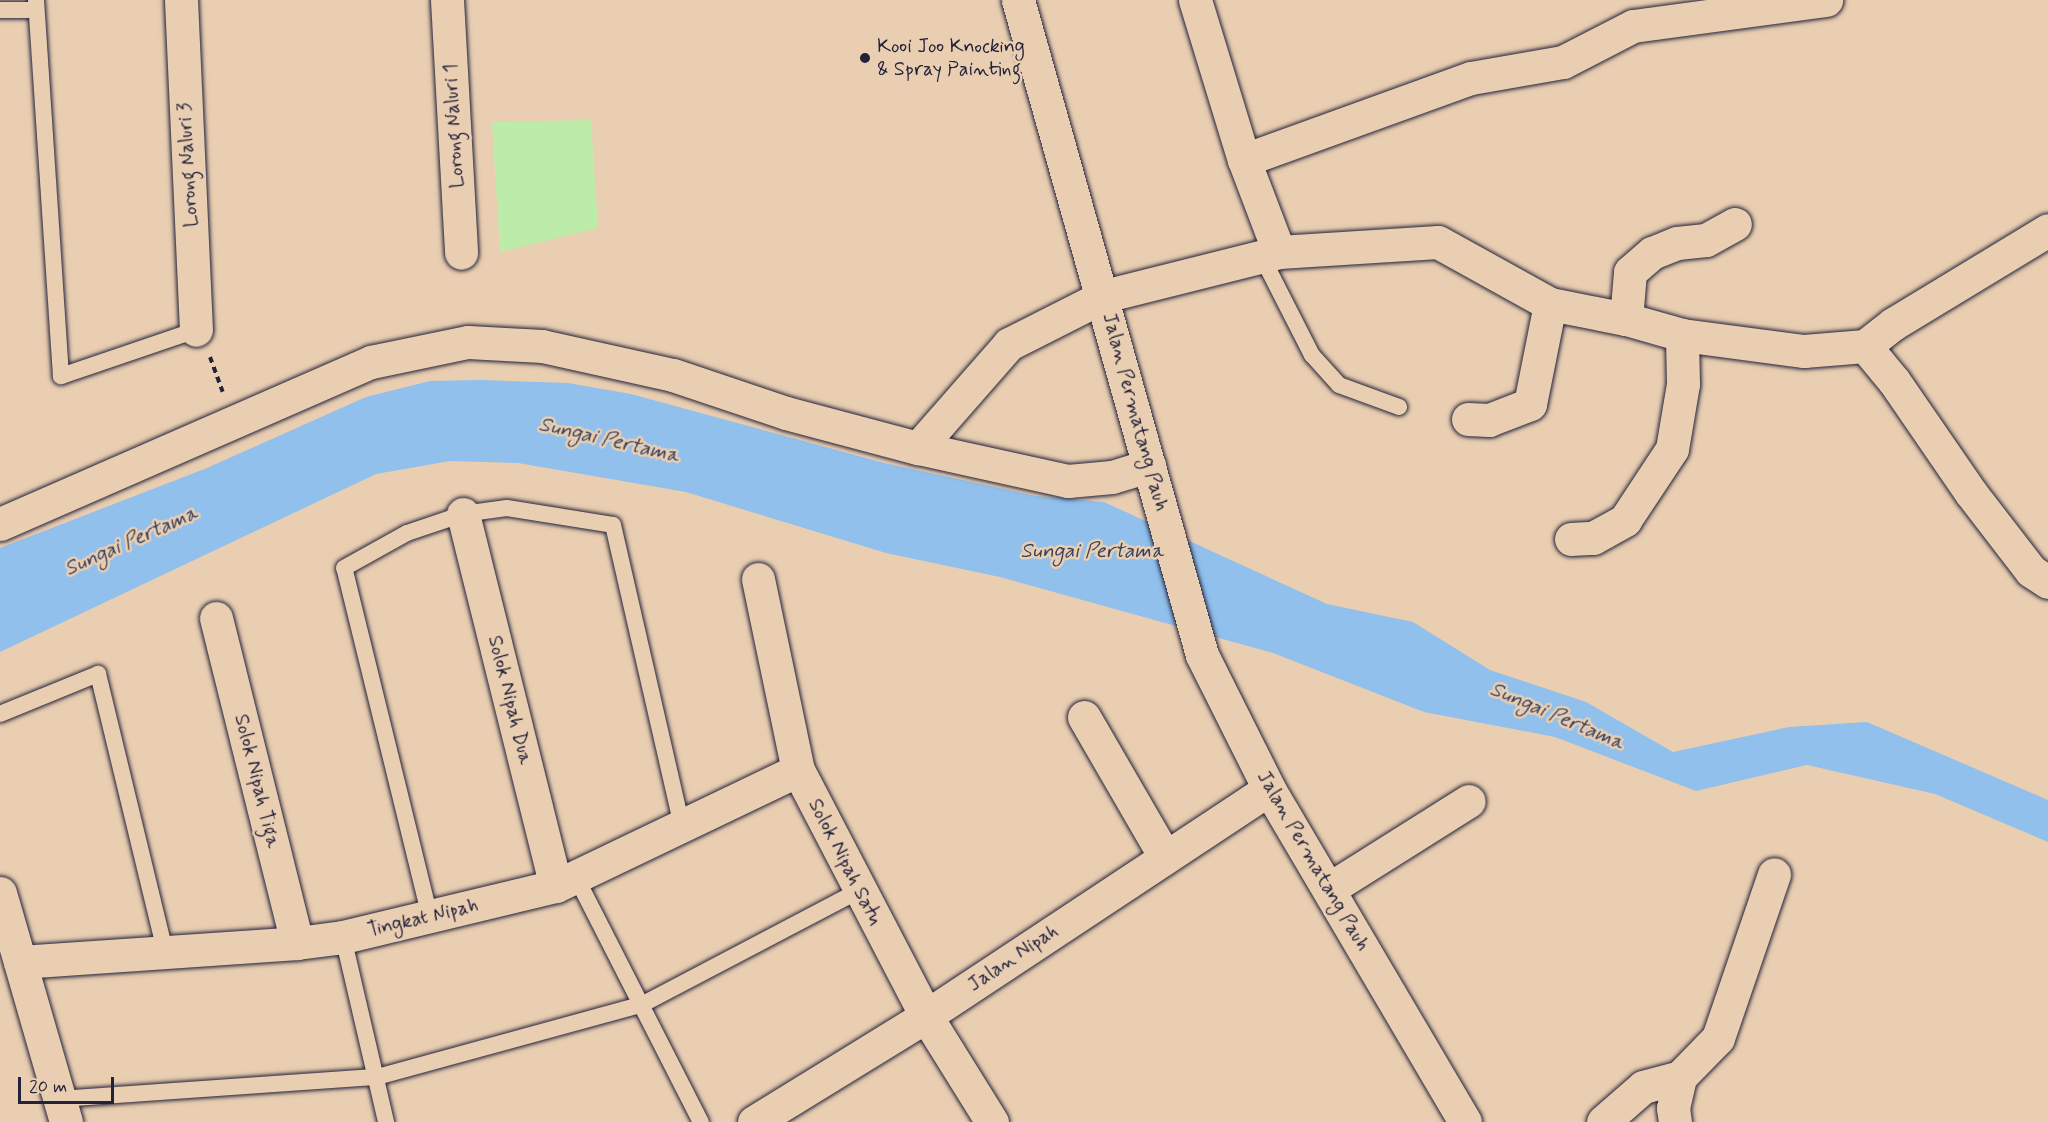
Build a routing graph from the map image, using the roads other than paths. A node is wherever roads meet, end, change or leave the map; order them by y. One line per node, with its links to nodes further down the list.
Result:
1 (181, 0): 16 (street, Lorong Naluri 3)
2 (447, 0): 11 (street, Lorong Naluri 1)
3 (1018, 0): 13 (street, Jalan Permatang Pauh)
4 (1196, 0): 8 (street)
5 (1826, 0): 8 (street)
6 (36, 5): 7 (lane); 16 (lane)
7 (0, 10)
8 (1244, 160): 12 (street)
9 (1735, 224): 15 (street)
10 (2048, 230): 18 (street)
11 (461, 253)
12 (1270, 254): 13 (street); 14 (street); 19 (lane)
13 (1104, 296): 21 (street); 22 (street, Jalan Permatang Pauh)
14 (1550, 304): 15 (street); 20 (street)
15 (1626, 319): 17 (street)
16 (196, 330)
17 (1682, 335): 18 (street); 25 (street)
18 (1865, 346): 27 (street)
19 (1399, 407)
20 (1468, 419)
21 (918, 448): 22 (street); 24 (street)
22 (1149, 466): 32 (street, Jalan Permatang Pauh)
23 (463, 514): 34 (lane); 37 (street, Solok Nipah Dua); 41 (lane)
24 (0, 524)
25 (1571, 540)
26 (758, 579): 31 (street, Solok Nipah Satu)
27 (2048, 582)
28 (216, 618): 43 (street, Solok Nipah Tiga)
29 (0, 714): 44 (lane)
30 (1084, 717): 35 (street)
31 (798, 770): 34 (street, Tingkat Nipah); 39 (street, Solok Nipah Satu)
32 (1269, 789): 35 (street, Jalan Nipah); 38 (street, Jalan Permatang Pauh)
33 (1469, 801): 38 (street)
34 (682, 827): 37 (street, Tingkat Nipah)
35 (1165, 857): 47 (street, Jalan Nipah)
36 (1774, 874): 49 (street)
37 (567, 883): 41 (street, Tingkat Nipah); 46 (lane)
38 (1329, 889): 55 (street, Jalan Permatang Pauh)
39 (858, 891): 46 (lane); 47 (street, Solok Nipah Satu)
40 (2, 907): 45 (street)
41 (430, 917): 42 (street, Tingkat Nipah)
42 (343, 937): 43 (street, Tingkat Nipah); 48 (lane)
43 (297, 943): 44 (street, Tingkat Nipah)
44 (166, 955): 45 (street, Tingkat Nipah)
45 (20, 962): 50 (street)
46 (643, 1004): 48 (lane); 52 (lane)
47 (926, 1016): 53 (street, Jalan Nipah); 54 (street, Solok Nipah Satu)
48 (377, 1077): 50 (lane); 51 (lane)
49 (1680, 1077): 56 (street); 57 (street)
50 (63, 1110)
51 (386, 1122)
52 (700, 1122)
53 (754, 1122)
54 (992, 1122)
55 (1464, 1122)
56 (1603, 1122)
57 (1675, 1122)

